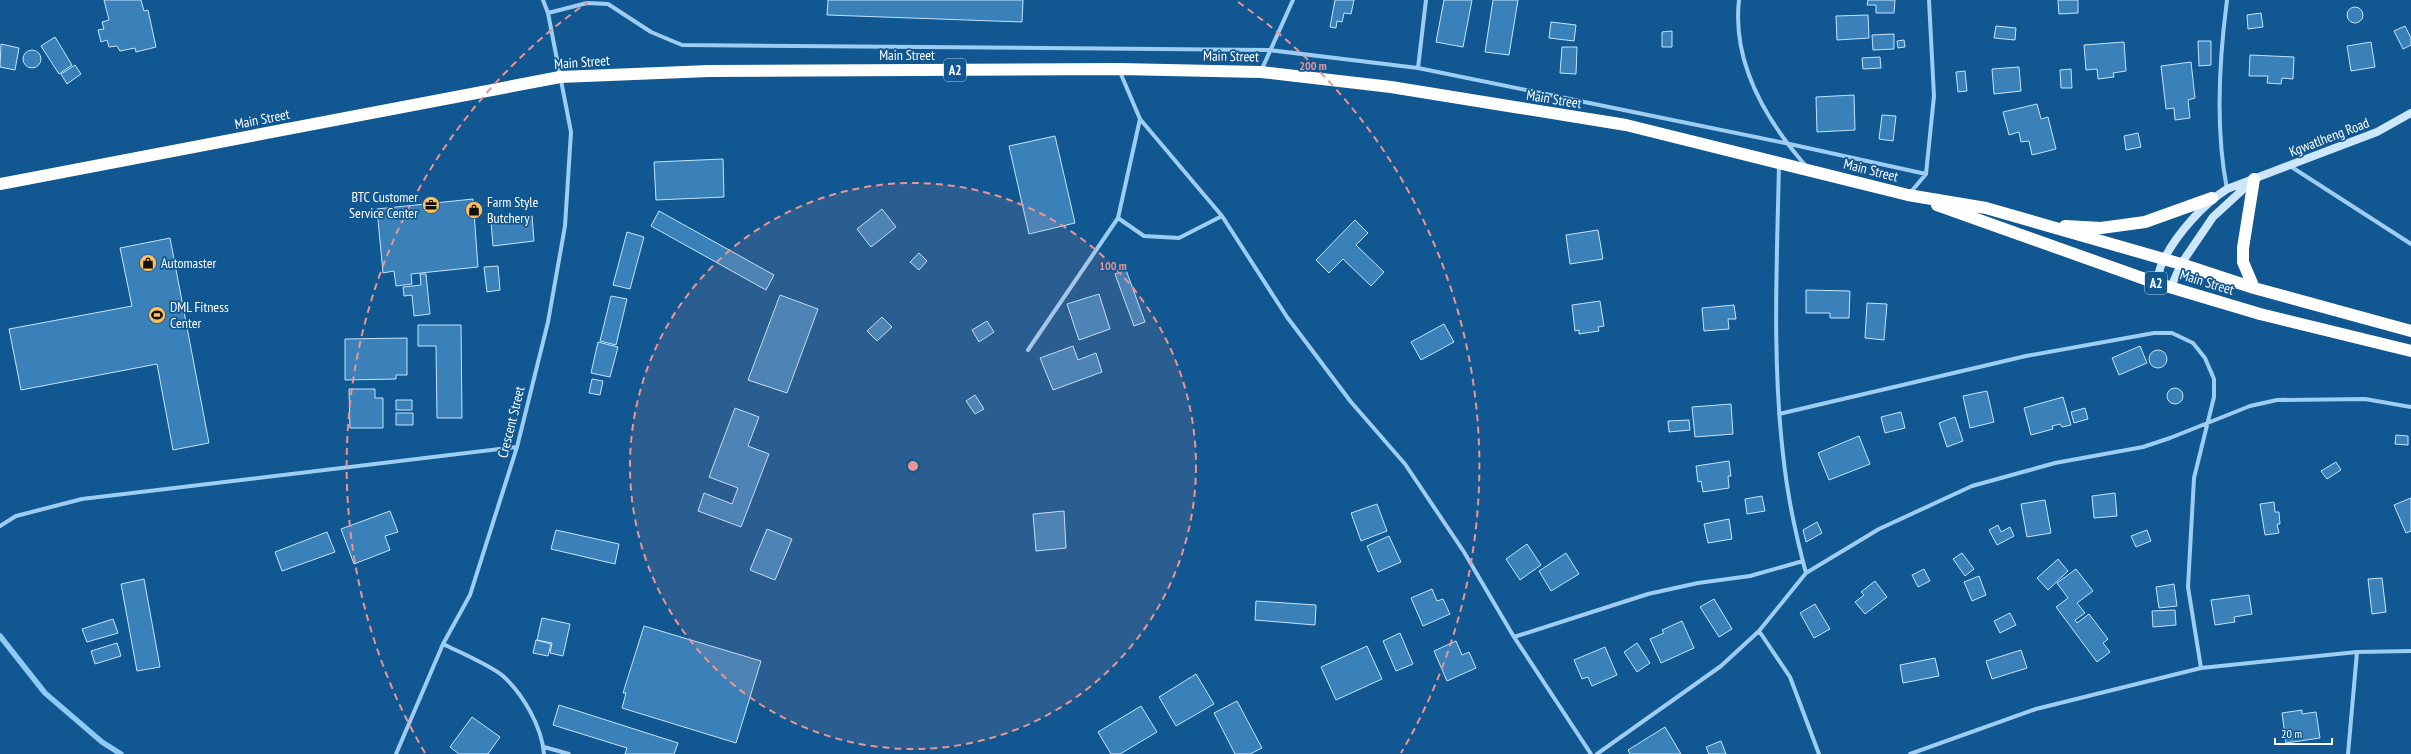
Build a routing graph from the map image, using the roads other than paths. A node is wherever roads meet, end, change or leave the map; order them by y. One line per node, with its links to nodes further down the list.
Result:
1 (543, 0): 7 (street, Crescent Street)
2 (1293, 0): 8 (street)
3 (1426, 0): 9 (street)
4 (1739, 0): 15 (street)
5 (1929, 0): 19 (street)
6 (2227, 0): 22 (street)
7 (548, 13): 8 (street); 12 (street, Crescent Street)
8 (1269, 50): 9 (street); 11 (street)
9 (1418, 68): 15 (street)
10 (1119, 69): 11 (highway, Main Street / A2); 12 (highway, Main Street / A2); 14 (street)
11 (1261, 72): 16 (highway, Main Street / A2)
12 (560, 77): 21 (highway, Main Street / A2); 40 (street, Crescent Street)
13 (2411, 113): 17 (street, Kgwatlheng Road)
14 (1140, 119): 25 (street); 26 (street)
15 (1785, 143): 18 (street); 19 (street)
16 (1779, 164): 18 (highway, Main Street / A2); 38 (street)
17 (2290, 166): 20 (street, Kgwatlheng Road); 28 (street)
18 (1808, 170): 23 (highway, Main Street / A2)
19 (1926, 174): 23 (street)
20 (2254, 179): 22 (street, Kgwatlheng Road); 30 (street, Kgwatlheng Road); 33 (highway)
21 (0, 184)
22 (2227, 189): 24 (street, Kgwatlheng Road)
23 (1908, 195): 27 (highway, Main Street / A2); 31 (highway, Main Street / A2)
24 (2212, 198): 27 (highway); 29 (street, Kgwatlheng Road)
25 (1222, 216): 26 (street); 45 (street)
26 (1118, 218): 35 (street)
27 (2044, 225): 29 (highway, Main Street / A2)
28 (2411, 244)
29 (2163, 260): 30 (highway, Main Street / A2); 31 (street, Kgwatlheng Road)
30 (2181, 264): 32 (street, Kgwatlheng Road); 33 (highway, Main Street / A2)
31 (2156, 283): 32 (highway, Main Street / A2)
32 (2171, 287): 36 (highway, Main Street / A2)
33 (2254, 288): 34 (highway, Main Street / A2)
34 (2411, 331)
35 (1028, 350)
36 (2411, 351)
37 (2411, 407): 39 (street)
38 (1779, 414): 39 (street); 42 (street)
39 (2208, 423): 43 (street); 49 (street)
40 (517, 447): 41 (street); 46 (street, Crescent Street)
41 (0, 526)
42 (1803, 561): 43 (street); 45 (street)
43 (1806, 573): 44 (street)
44 (1759, 631): 55 (street); 56 (street)
45 (1514, 637): 54 (street)
46 (443, 644): 50 (street); 51 (street, Crescent Street)
47 (2411, 650): 48 (street)
48 (2357, 652): 49 (street); 58 (street)
49 (2201, 668): 57 (street)
50 (544, 747): 52 (street); 53 (street)
51 (396, 754)
52 (544, 754)
53 (569, 754)
54 (1591, 754)
55 (1597, 754)
56 (1820, 754)
57 (1910, 754)
58 (2348, 754)

